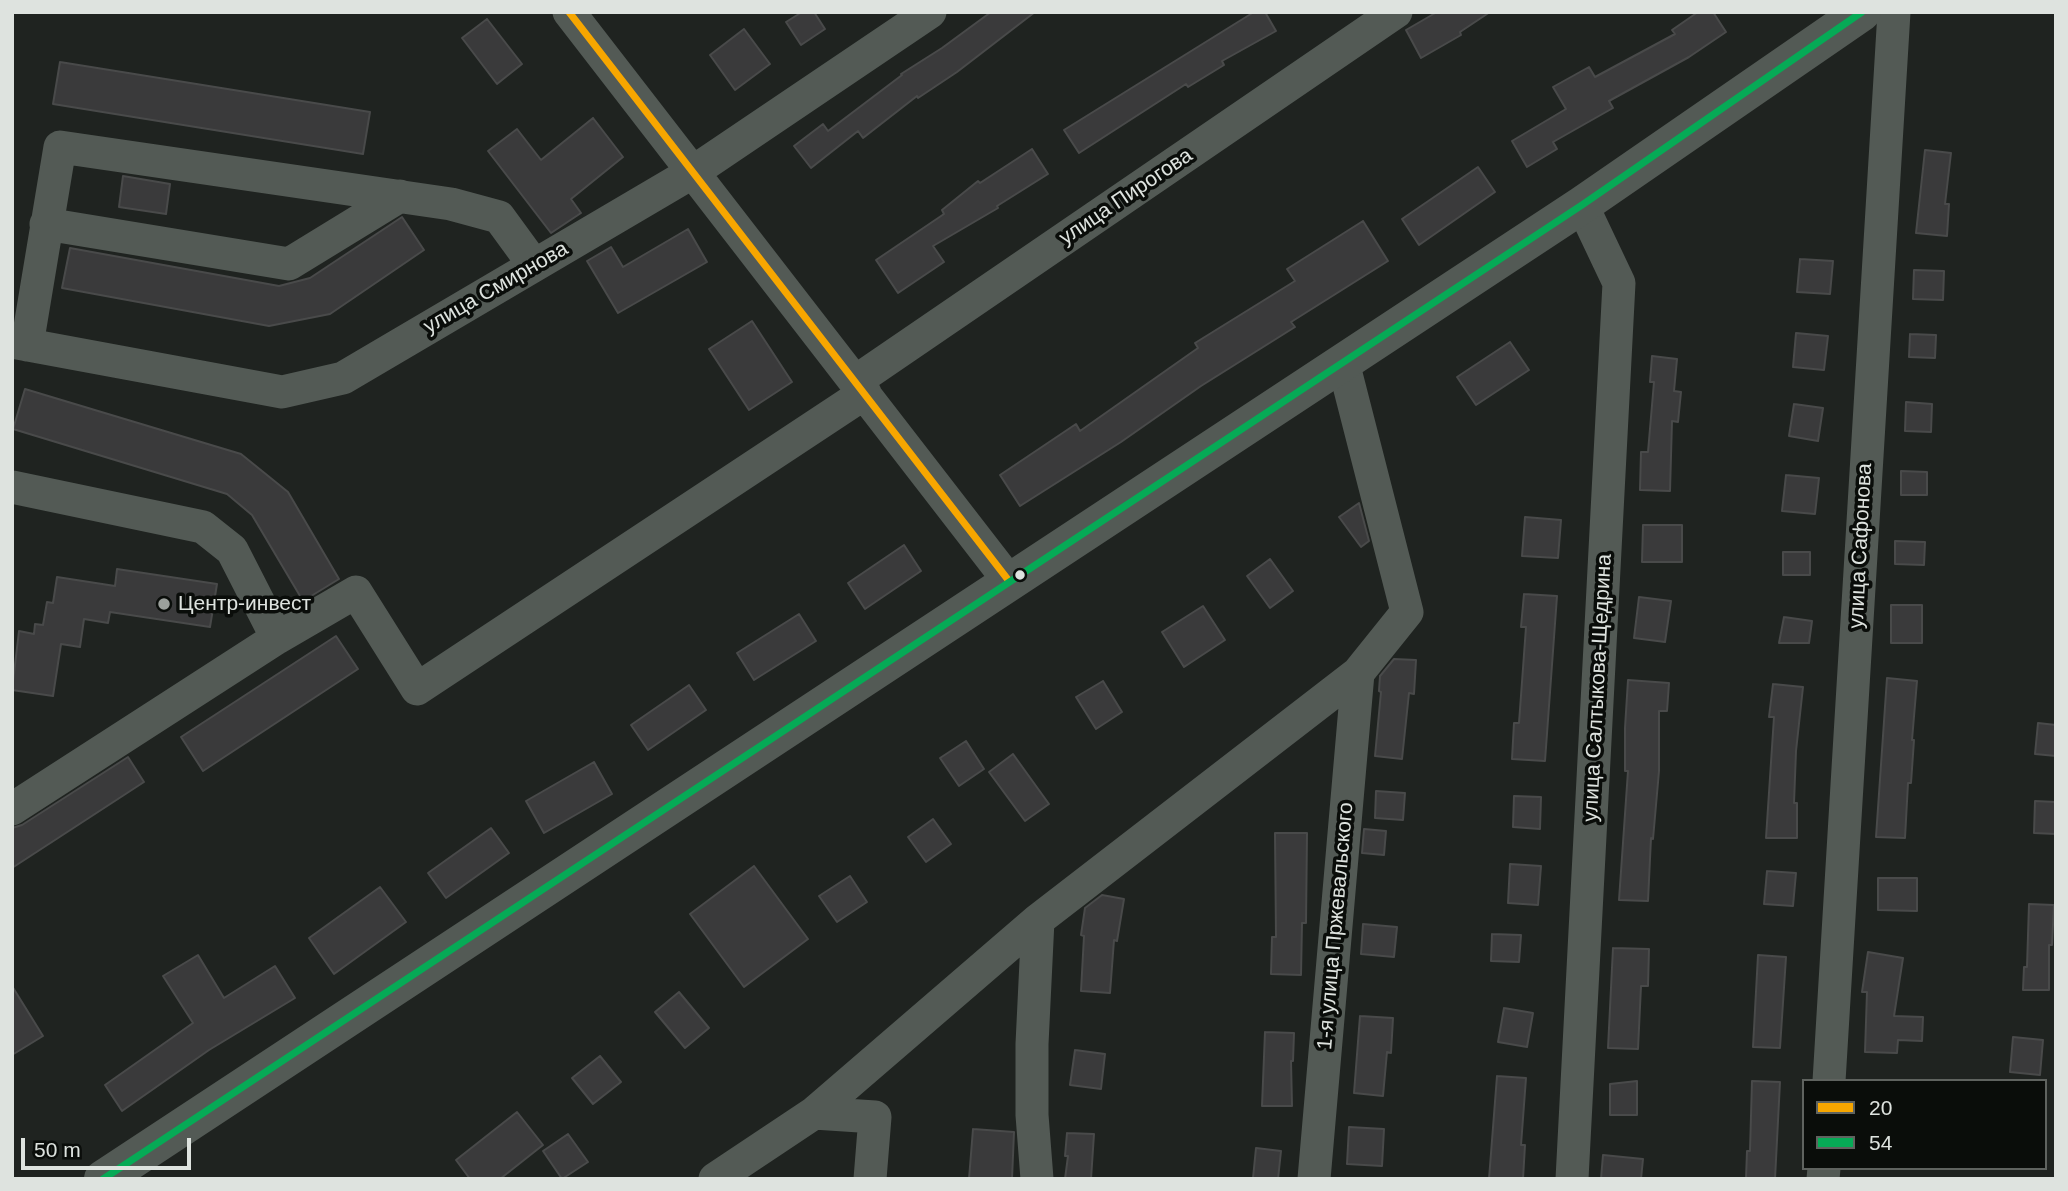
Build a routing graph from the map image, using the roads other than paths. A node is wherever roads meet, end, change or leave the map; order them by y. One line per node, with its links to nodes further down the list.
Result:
1 (569, 12): 6 (street)
2 (930, 12): 6 (street, улица Смирнова)
3 (1395, 12): 13 (street, улица Пирогова)
4 (1862, 12): 8 (main road)
5 (1894, 12): 20 (street, улица Сафонова)
6 (693, 173): 10 (street, улица Смирнова); 13 (street)
7 (400, 196): 9 (street); 9 (street); 10 (street)
8 (1582, 205): 12 (main road); 27 (street, улица Салтыкова-Щедрина)
9 (46, 224): 11 (street)
10 (534, 265): 11 (street, улица Смирнова)
11 (20, 343)
12 (1343, 362): 15 (main road); 17 (street)
13 (860, 387): 15 (street); 16 (street, улица Пирогова)
14 (12, 487): 16 (street)
15 (1009, 581): 22 (main road)
16 (276, 638): 18 (street)
17 (1358, 673): 19 (street); 26 (street, 1-я улица Пржевальского)
18 (12, 809)
19 (1038, 920): 21 (street); 25 (street)
20 (1829, 1079)
21 (814, 1113): 23 (street); 24 (street)
22 (103, 1179)
23 (715, 1179)
24 (870, 1179)
25 (1037, 1179)
26 (1314, 1179)
27 (1572, 1179)

